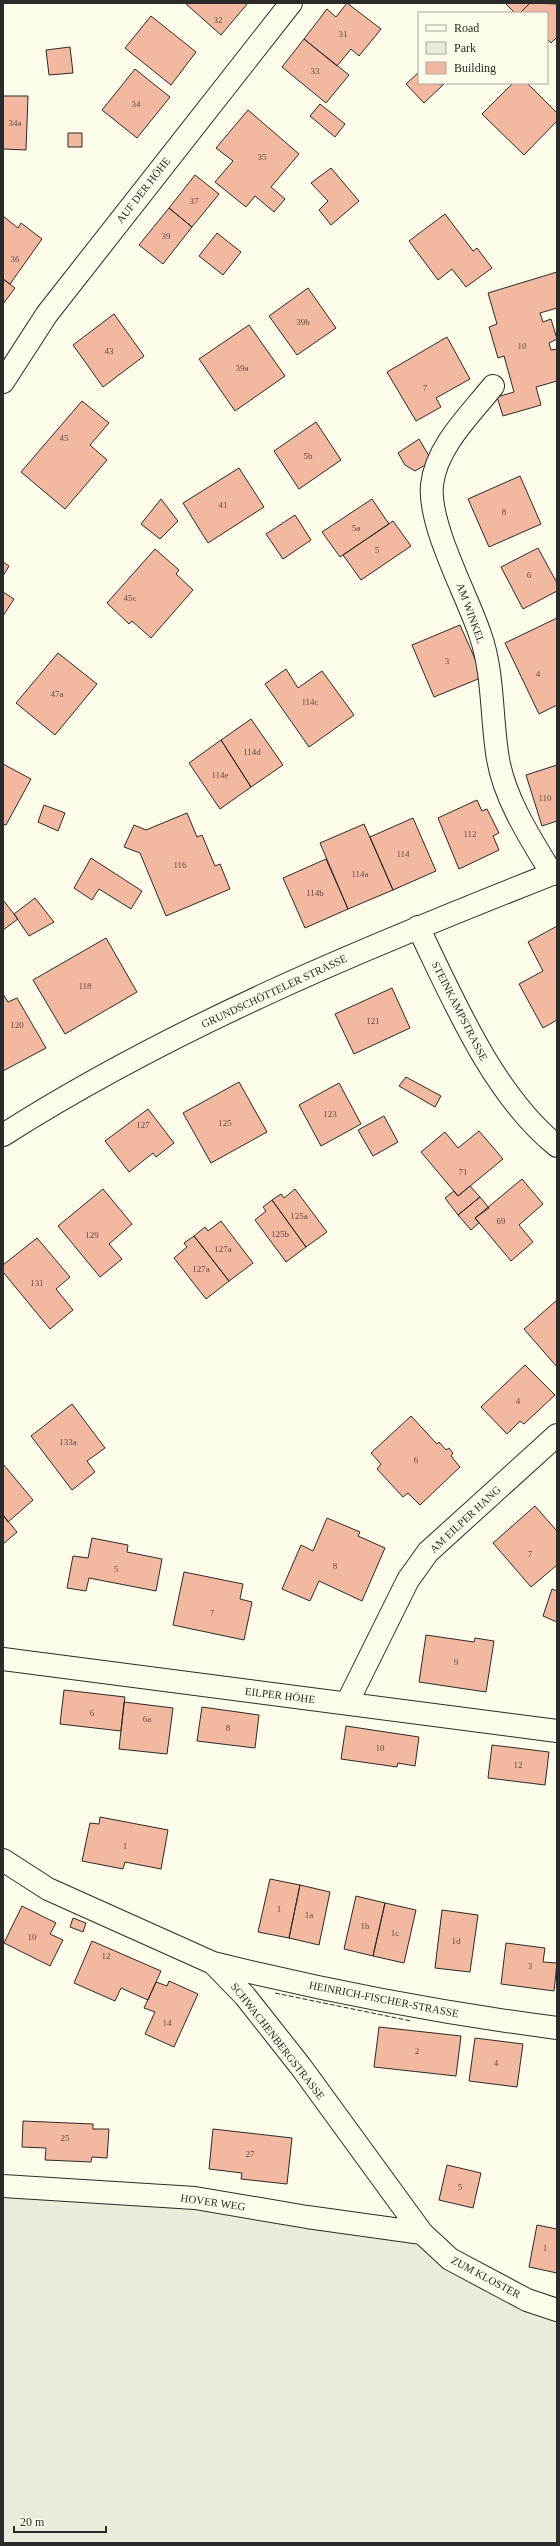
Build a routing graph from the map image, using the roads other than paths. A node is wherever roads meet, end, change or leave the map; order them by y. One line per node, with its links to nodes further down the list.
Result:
1 (291, 3): 2 (street, AUF DER HÖHE)
2 (3, 382)
3 (492, 386): 4 (street, AM WINKEL)
4 (554, 873): 5 (street, GRUNDSCHÖTTELER STRASSE)
5 (418, 927): 6 (street, GRUNDSCHÖTTELER STRASSE); 7 (street, STEINKAMPSTRASSE)
6 (3, 1135)
7 (557, 1146)
8 (557, 1435): 10 (street, AM EILPER HANG)
9 (3, 1659): 10 (street, EILPER HÖHE)
10 (347, 1704): 11 (street, EILPER HÖHE)
11 (557, 1731)
12 (3, 1860): 13 (street, SCHWACHENBERGSTRASSE)
13 (213, 1963): 14 (street, HEINRICH-FISCHER-STRASSE); 16 (street, SCHWACHENBERGSTRASSE)
14 (557, 2028)
15 (3, 2186): 16 (street, HOVER WEG)
16 (422, 2233): 17 (street, ZUM KLOSTER)
17 (557, 2310)

